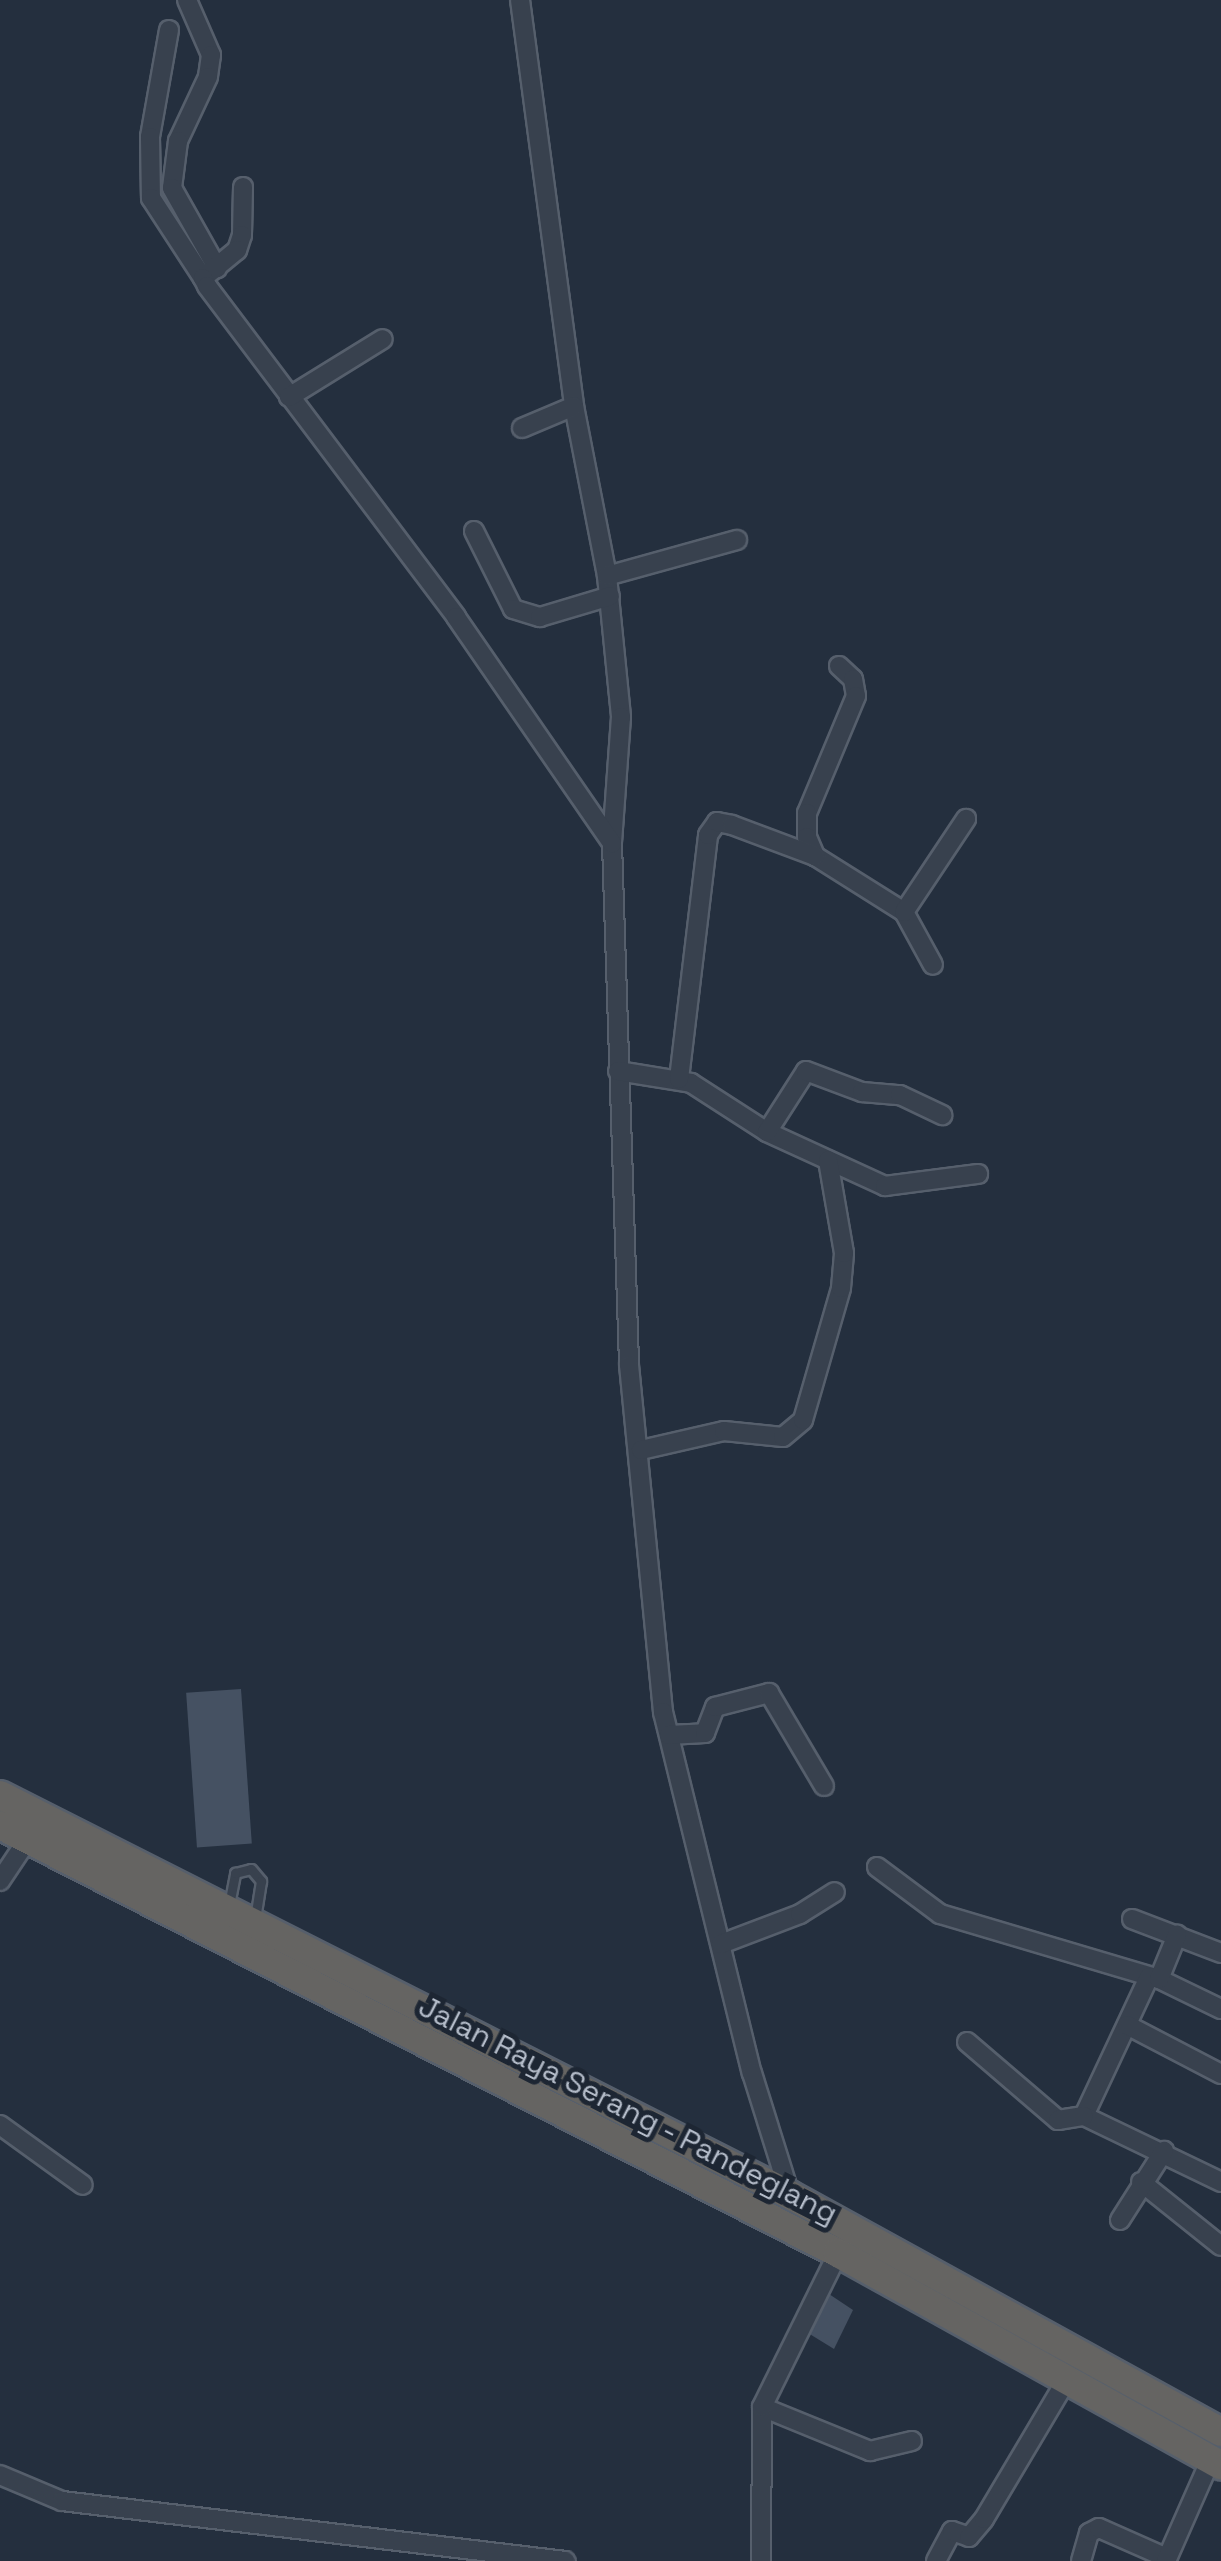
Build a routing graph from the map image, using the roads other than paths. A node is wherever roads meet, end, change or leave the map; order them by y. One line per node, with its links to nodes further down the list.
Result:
1 (187, 0): 5 (street)
2 (520, 0): 8 (street)
3 (168, 30): 5 (street)
4 (243, 187): 5 (street)
5 (211, 272): 7 (street)
6 (384, 339): 7 (street)
7 (298, 391): 16 (street)
8 (574, 406): 9 (street); 12 (street)
9 (522, 428)
10 (474, 531): 13 (street)
11 (738, 540): 12 (street)
12 (607, 576): 13 (street)
13 (610, 596): 16 (street)
14 (839, 666): 17 (street)
15 (966, 819): 18 (street)
16 (612, 842): 20 (street)
17 (815, 856): 18 (street); 21 (street)
18 (904, 912): 19 (street)
19 (933, 965)
20 (618, 1071): 21 (street); 26 (street)
21 (668, 1076): 23 (street)
22 (942, 1115): 23 (street)
23 (766, 1132): 24 (street)
24 (828, 1160): 25 (street); 26 (street)
25 (978, 1174)
26 (650, 1448): 27 (street)
27 (669, 1735): 28 (street); 40 (street)
28 (824, 1786)
29 (0, 1795): 35 (highway, Jalan Raya Serang - Pandeglang)
30 (0, 1825): 31 (highway, Jalan Raya Serang - Pandeglang)
31 (28, 1839): 33 (street); 35 (highway, Jalan Raya Serang - Pandeglang)
32 (877, 1867): 42 (street)
33 (0, 1881)
34 (835, 1892): 40 (street)
35 (173, 1900): 36 (highway, Jalan Raya Serang - Pandeglang); 56 (highway, Jalan Raya Serang - Pandeglang)
36 (228, 1912): 38 (highway, Jalan Raya Serang - Pandeglang); 38 (lane)
37 (1132, 1919): 39 (street)
38 (254, 1926): 53 (highway, Jalan Raya Serang - Pandeglang)
39 (1177, 1935): 41 (street); 42 (street)
40 (720, 1944): 53 (street)
41 (1221, 1953)
42 (1154, 1978): 43 (street); 44 (street)
43 (1221, 2009)
44 (1127, 2025): 46 (street); 47 (street)
45 (967, 2042): 47 (street)
46 (1221, 2074)
47 (1084, 2116): 49 (street)
48 (0, 2125): 52 (street)
49 (1164, 2152): 50 (street); 51 (street)
50 (1141, 2182): 54 (street); 55 (street)
51 (1221, 2182)
52 (82, 2185)
53 (790, 2195): 60 (highway, Jalan Raya Serang - Pandeglang)
54 (1120, 2220)
55 (1221, 2246)
56 (838, 2253): 57 (highway, Jalan Raya Serang - Pandeglang); 58 (street)
57 (1066, 2381): 60 (highway, Jalan Raya Serang - Pandeglang); 65 (street)
58 (762, 2407): 59 (street); 64 (street)
59 (912, 2441)
60 (1218, 2452): 62 (street)
61 (0, 2475): 63 (street)
62 (1167, 2560): 66 (street)
63 (565, 2561)
64 (761, 2561)
65 (936, 2561)
66 (1082, 2561)

